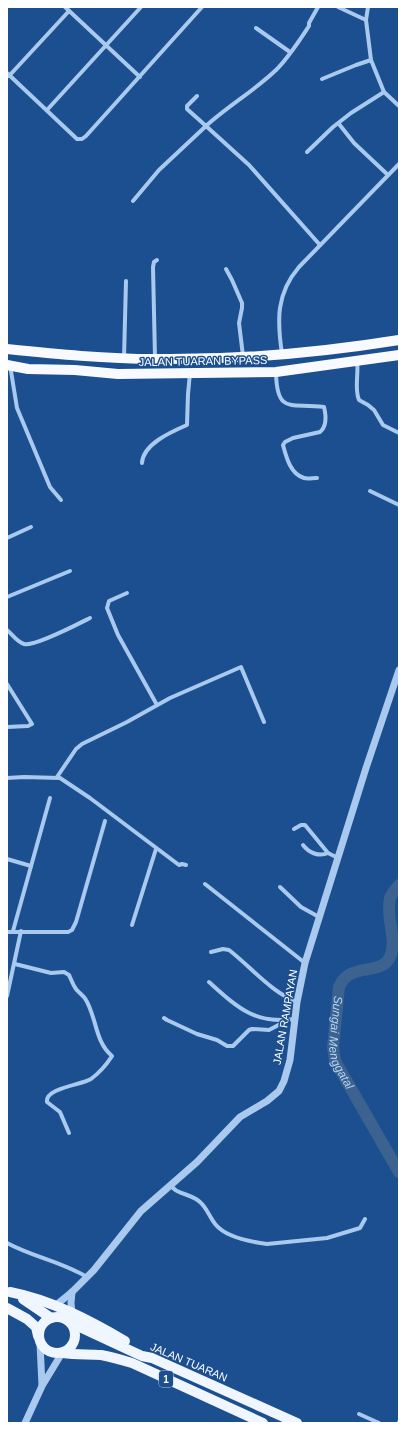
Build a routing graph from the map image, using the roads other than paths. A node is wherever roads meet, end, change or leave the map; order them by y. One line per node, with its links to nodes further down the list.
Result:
1 (64, 7): 7 (street)
2 (141, 7): 10 (street)
3 (202, 7): 14 (street)
4 (318, 7): 11 (street)
5 (338, 7): 8 (street)
6 (368, 7): 8 (street)
7 (69, 11): 10 (street); 13 (street)
8 (366, 20): 12 (street)
9 (256, 28): 11 (street)
10 (107, 45): 14 (street); 19 (street)
11 (290, 52): 21 (street)
12 (371, 60): 15 (street); 16 (street)
13 (8, 74): 19 (street)
14 (140, 77): 19 (street)
15 (322, 79)
16 (384, 92): 18 (street); 20 (street)
17 (197, 96): 21 (street)
18 (399, 106)
19 (47, 110)
20 (339, 124): 22 (street); 24 (street)
21 (206, 126): 25 (street); 26 (street)
22 (308, 152)
23 (399, 164): 24 (street)
24 (388, 175): 26 (street)
25 (133, 201)
26 (320, 245): 33 (street)
27 (157, 260): 37 (street)
28 (226, 269): 35 (street)
29 (126, 281): 36 (street)
30 (399, 340): 33 (highway, JALAN TUARAN BYPASS)
31 (399, 345): 33 (highway)
32 (7, 349): 36 (highway, JALAN TUARAN BYPASS)
33 (282, 355): 35 (highway, JALAN TUARAN BYPASS)
34 (399, 355): 38 (highway, JALAN TUARAN BYPASS)
35 (243, 357): 37 (highway, JALAN TUARAN BYPASS)
36 (124, 358): 37 (highway, JALAN TUARAN BYPASS)
37 (155, 359)
38 (357, 360): 40 (highway, JALAN TUARAN BYPASS); 42 (street)
39 (8, 365): 41 (highway, JALAN TUARAN BYPASS); 46 (street)
40 (276, 372): 41 (highway, JALAN TUARAN BYPASS); 44 (street)
41 (190, 373): 43 (street)
42 (399, 433)
43 (142, 463)
44 (317, 478)
45 (370, 491): 47 (street)
46 (61, 500)
47 (399, 505)
48 (31, 527): 49 (street)
49 (7, 538)
50 (70, 571): 52 (street)
51 (127, 593): 57 (street)
52 (7, 597)
53 (90, 618): 54 (street)
54 (7, 630)
55 (399, 670): 68 (street, JALAN RAMPAYAN)
56 (7, 684): 59 (street)
57 (157, 705): 58 (street); 60 (street)
58 (264, 722)
59 (7, 727)
60 (57, 777): 61 (street); 66 (street)
61 (7, 778)
62 (50, 798): 71 (street)
63 (105, 821): 77 (street)
64 (294, 828): 67 (street)
65 (303, 845): 67 (street)
66 (156, 849): 70 (street); 75 (street)
67 (328, 852): 68 (street)
68 (338, 858): 74 (street, JALAN RAMPAYAN)
69 (7, 859): 71 (street)
70 (186, 865)
71 (31, 866): 76 (street)
72 (205, 884): 80 (street)
73 (280, 887): 74 (street)
74 (319, 917): 80 (street, JALAN RAMPAYAN)
75 (132, 925)
76 (13, 931): 77 (street); 78 (street)
77 (21, 931): 81 (street)
78 (7, 932)
79 (211, 952): 84 (street)
80 (305, 963): 84 (street, JALAN RAMPAYAN)
81 (15, 964): 83 (street); 88 (street)
82 (209, 982): 87 (street)
83 (7, 996)
84 (297, 1002): 86 (street, JALAN RAMPAYAN)
85 (164, 1018): 87 (street)
86 (296, 1019): 87 (street); 89 (street, JALAN RAMPAYAN)
87 (286, 1021)
88 (69, 1134)
89 (170, 1185): 90 (street); 92 (street, JALAN RAMPAYAN)
90 (365, 1219)
91 (7, 1243): 92 (street)
92 (87, 1276): 94 (street, JALAN RAMPAYAN)
93 (8, 1291): 95 (main road); 97 (main road, 1)
94 (72, 1292): 95 (street, JALAN RAMPAYAN); 98 (street)
95 (55, 1306): 98 (main road)
96 (7, 1308): 99 (main road)
97 (51, 1318): 98 (main road, 1); 99 (main road)
98 (72, 1318): 100 (main road); 101 (main road, JALAN TUARAN / 1)
99 (40, 1342): 100 (main road, 1); 102 (street)
100 (62, 1353): 102 (street); 105 (main road, 1)
101 (162, 1362): 106 (main road); 107 (main road, JALAN TUARAN / 1)
102 (42, 1386): 104 (street)
103 (359, 1414): 108 (street)
104 (25, 1423)
105 (263, 1423)
106 (284, 1423)
107 (297, 1423)
108 (379, 1423)

